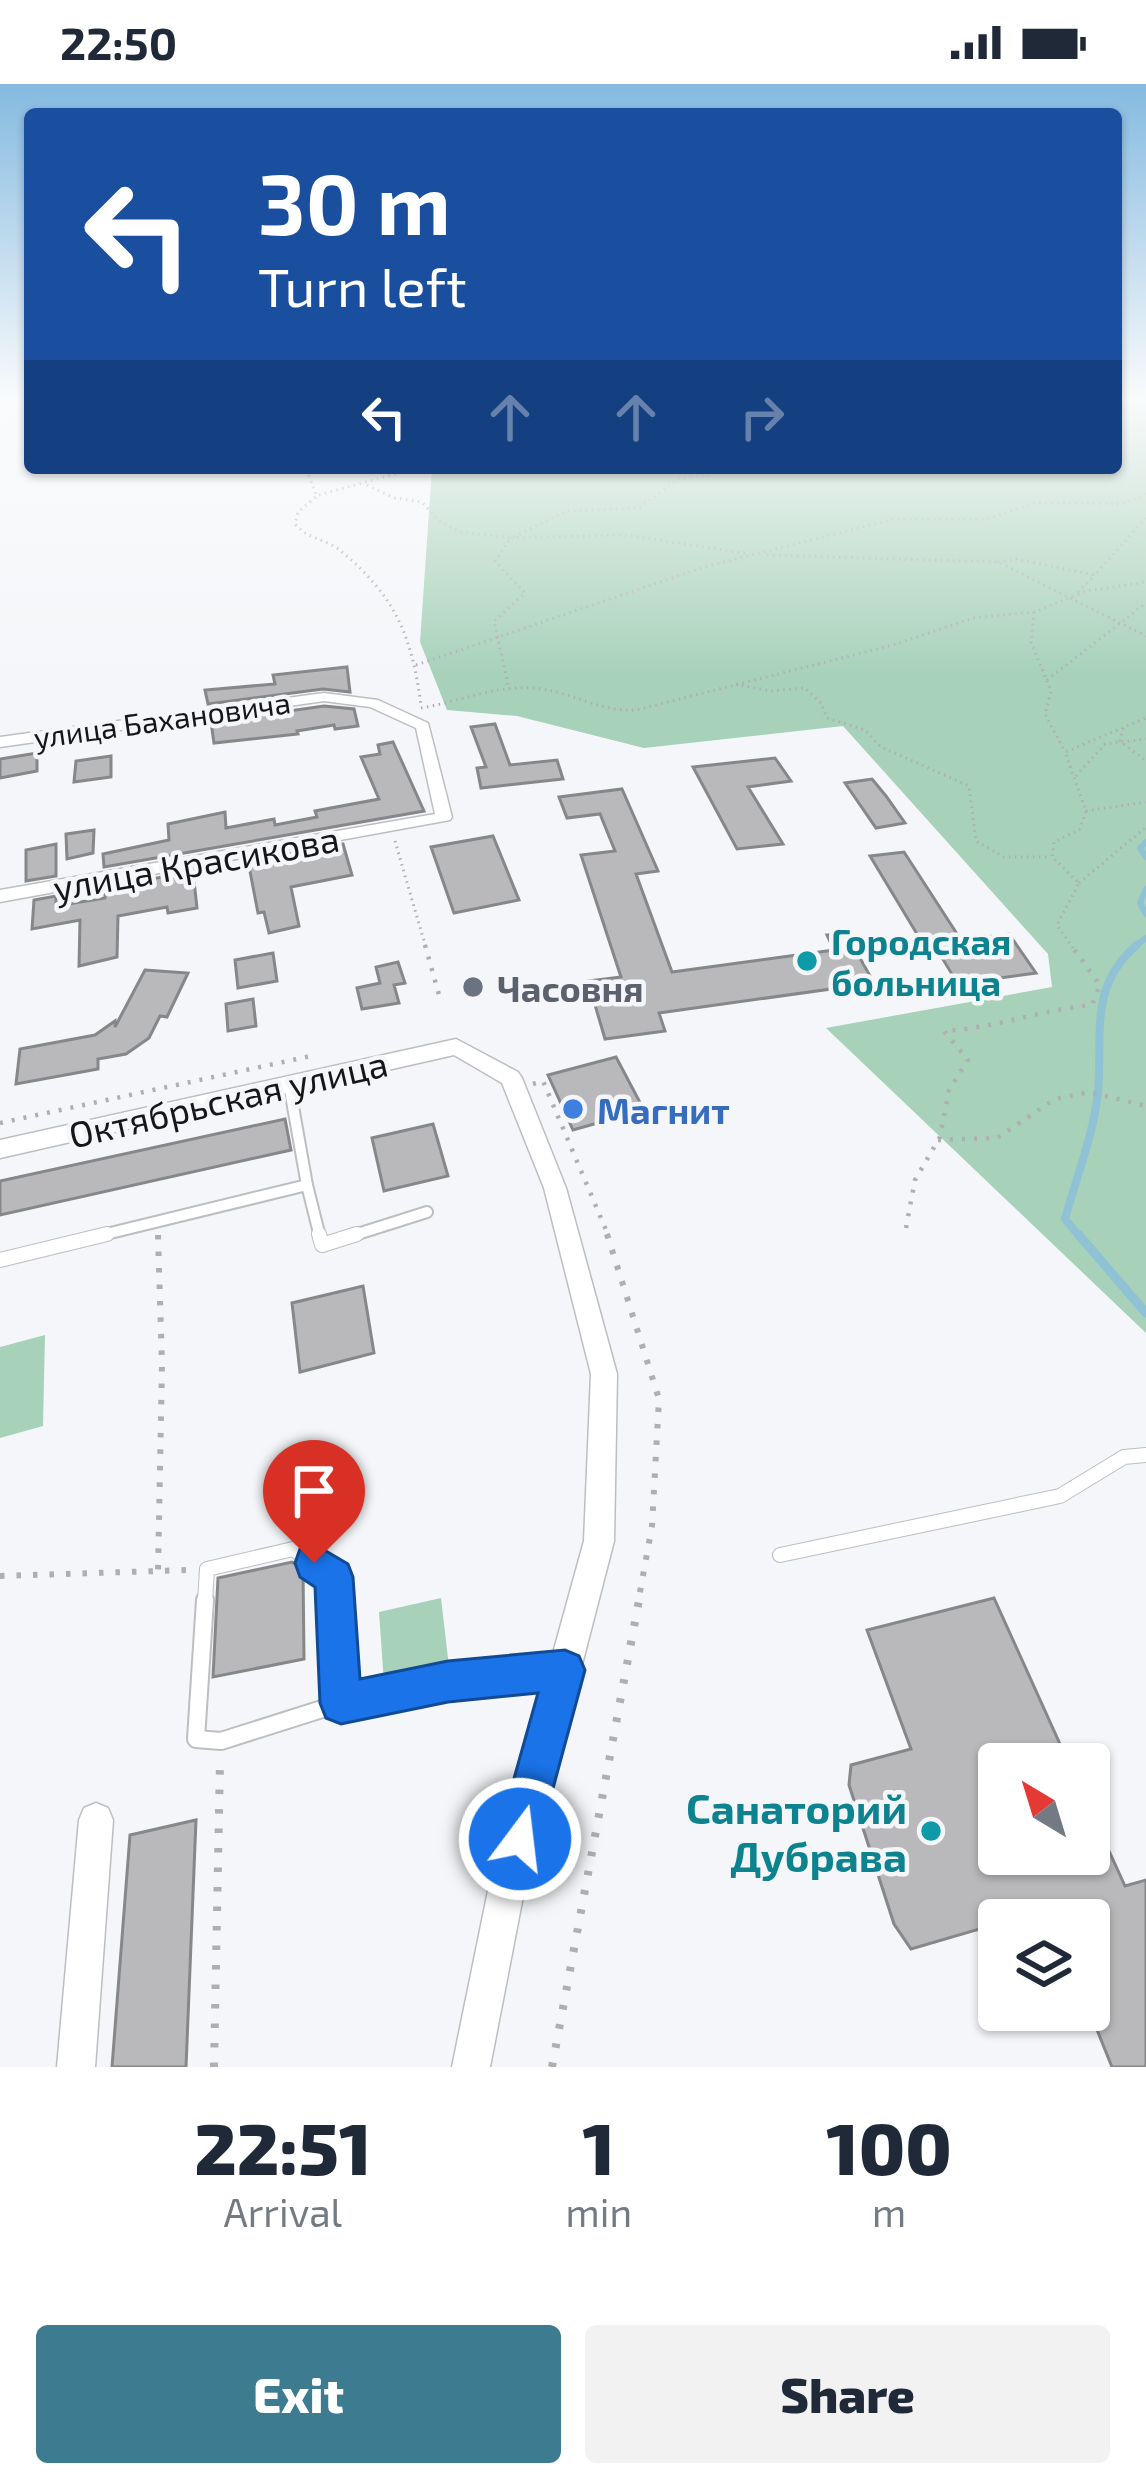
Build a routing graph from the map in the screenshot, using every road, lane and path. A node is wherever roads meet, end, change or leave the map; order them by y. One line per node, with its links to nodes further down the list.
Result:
1 (315, 492): 6 (path)
2 (336, 492): 6 (path)
3 (382, 492): 8 (path)
4 (660, 492): 8 (path)
5 (1146, 494): 9 (path)
6 (317, 496): 19 (path)
7 (1146, 518): 11 (path)
8 (511, 538): 9 (path); 18 (path)
9 (755, 555): 10 (path); 18 (path)
10 (998, 562): 11 (path); 13 (path)
11 (1095, 575): 13 (path)
12 (1146, 582): 13 (path)
13 (1072, 598): 15 (path); 16 (path)
14 (1146, 602): 16 (path)
15 (1034, 612): 20 (path); 21 (path)
16 (1120, 622): 17 (path); 20 (path)
17 (1146, 636)
18 (497, 637): 19 (path); 22 (path)
19 (416, 664): 22 (path)
20 (1047, 680): 28 (path)
21 (731, 683): 22 (path); 35 (path)
22 (508, 689)
23 (1146, 718): 24 (path)
24 (1123, 728): 26 (path); 28 (path)
25 (1146, 739): 26 (path)
26 (1120, 741): 29 (path); 30 (path)
27 (0, 742): 34 (street, улица Бахановича)
28 (1065, 752): 30 (path)
29 (1146, 761)
30 (1074, 778): 32 (path)
31 (1146, 802): 32 (path)
32 (1086, 811): 35 (path)
33 (1146, 827): 36 (path)
34 (391, 829): 37 (street, улица Красикова); 38 (path)
35 (1052, 856): 36 (path)
36 (1079, 883): 43 (path)
37 (0, 896)
38 (441, 1002)
39 (315, 1078): 40 (street, Октябрьская улица); 42 (path); 55 (street, Октябрьская улица)
40 (290, 1084): 44 (street, Октябрьская улица); 45 (lane)
41 (1146, 1106): 43 (path)
42 (0, 1123)
43 (938, 1140): 48 (path)
44 (0, 1149)
45 (307, 1185): 46 (lane); 47 (lane)
46 (427, 1212)
47 (157, 1222): 49 (lane); 53 (path)
48 (906, 1228)
49 (0, 1260)
50 (1146, 1455): 51 (lane)
51 (780, 1555)
52 (207, 1569): 53 (path); 56 (lane); 57 (lane)
53 (158, 1571): 54 (path)
54 (0, 1576)
55 (565, 1670): 56 (lane); 61 (street)
56 (341, 1703): 57 (lane)
57 (221, 1741): 60 (path)
58 (95, 1820): 59 (street)
59 (76, 2067)
60 (214, 2067)
61 (471, 2067)

